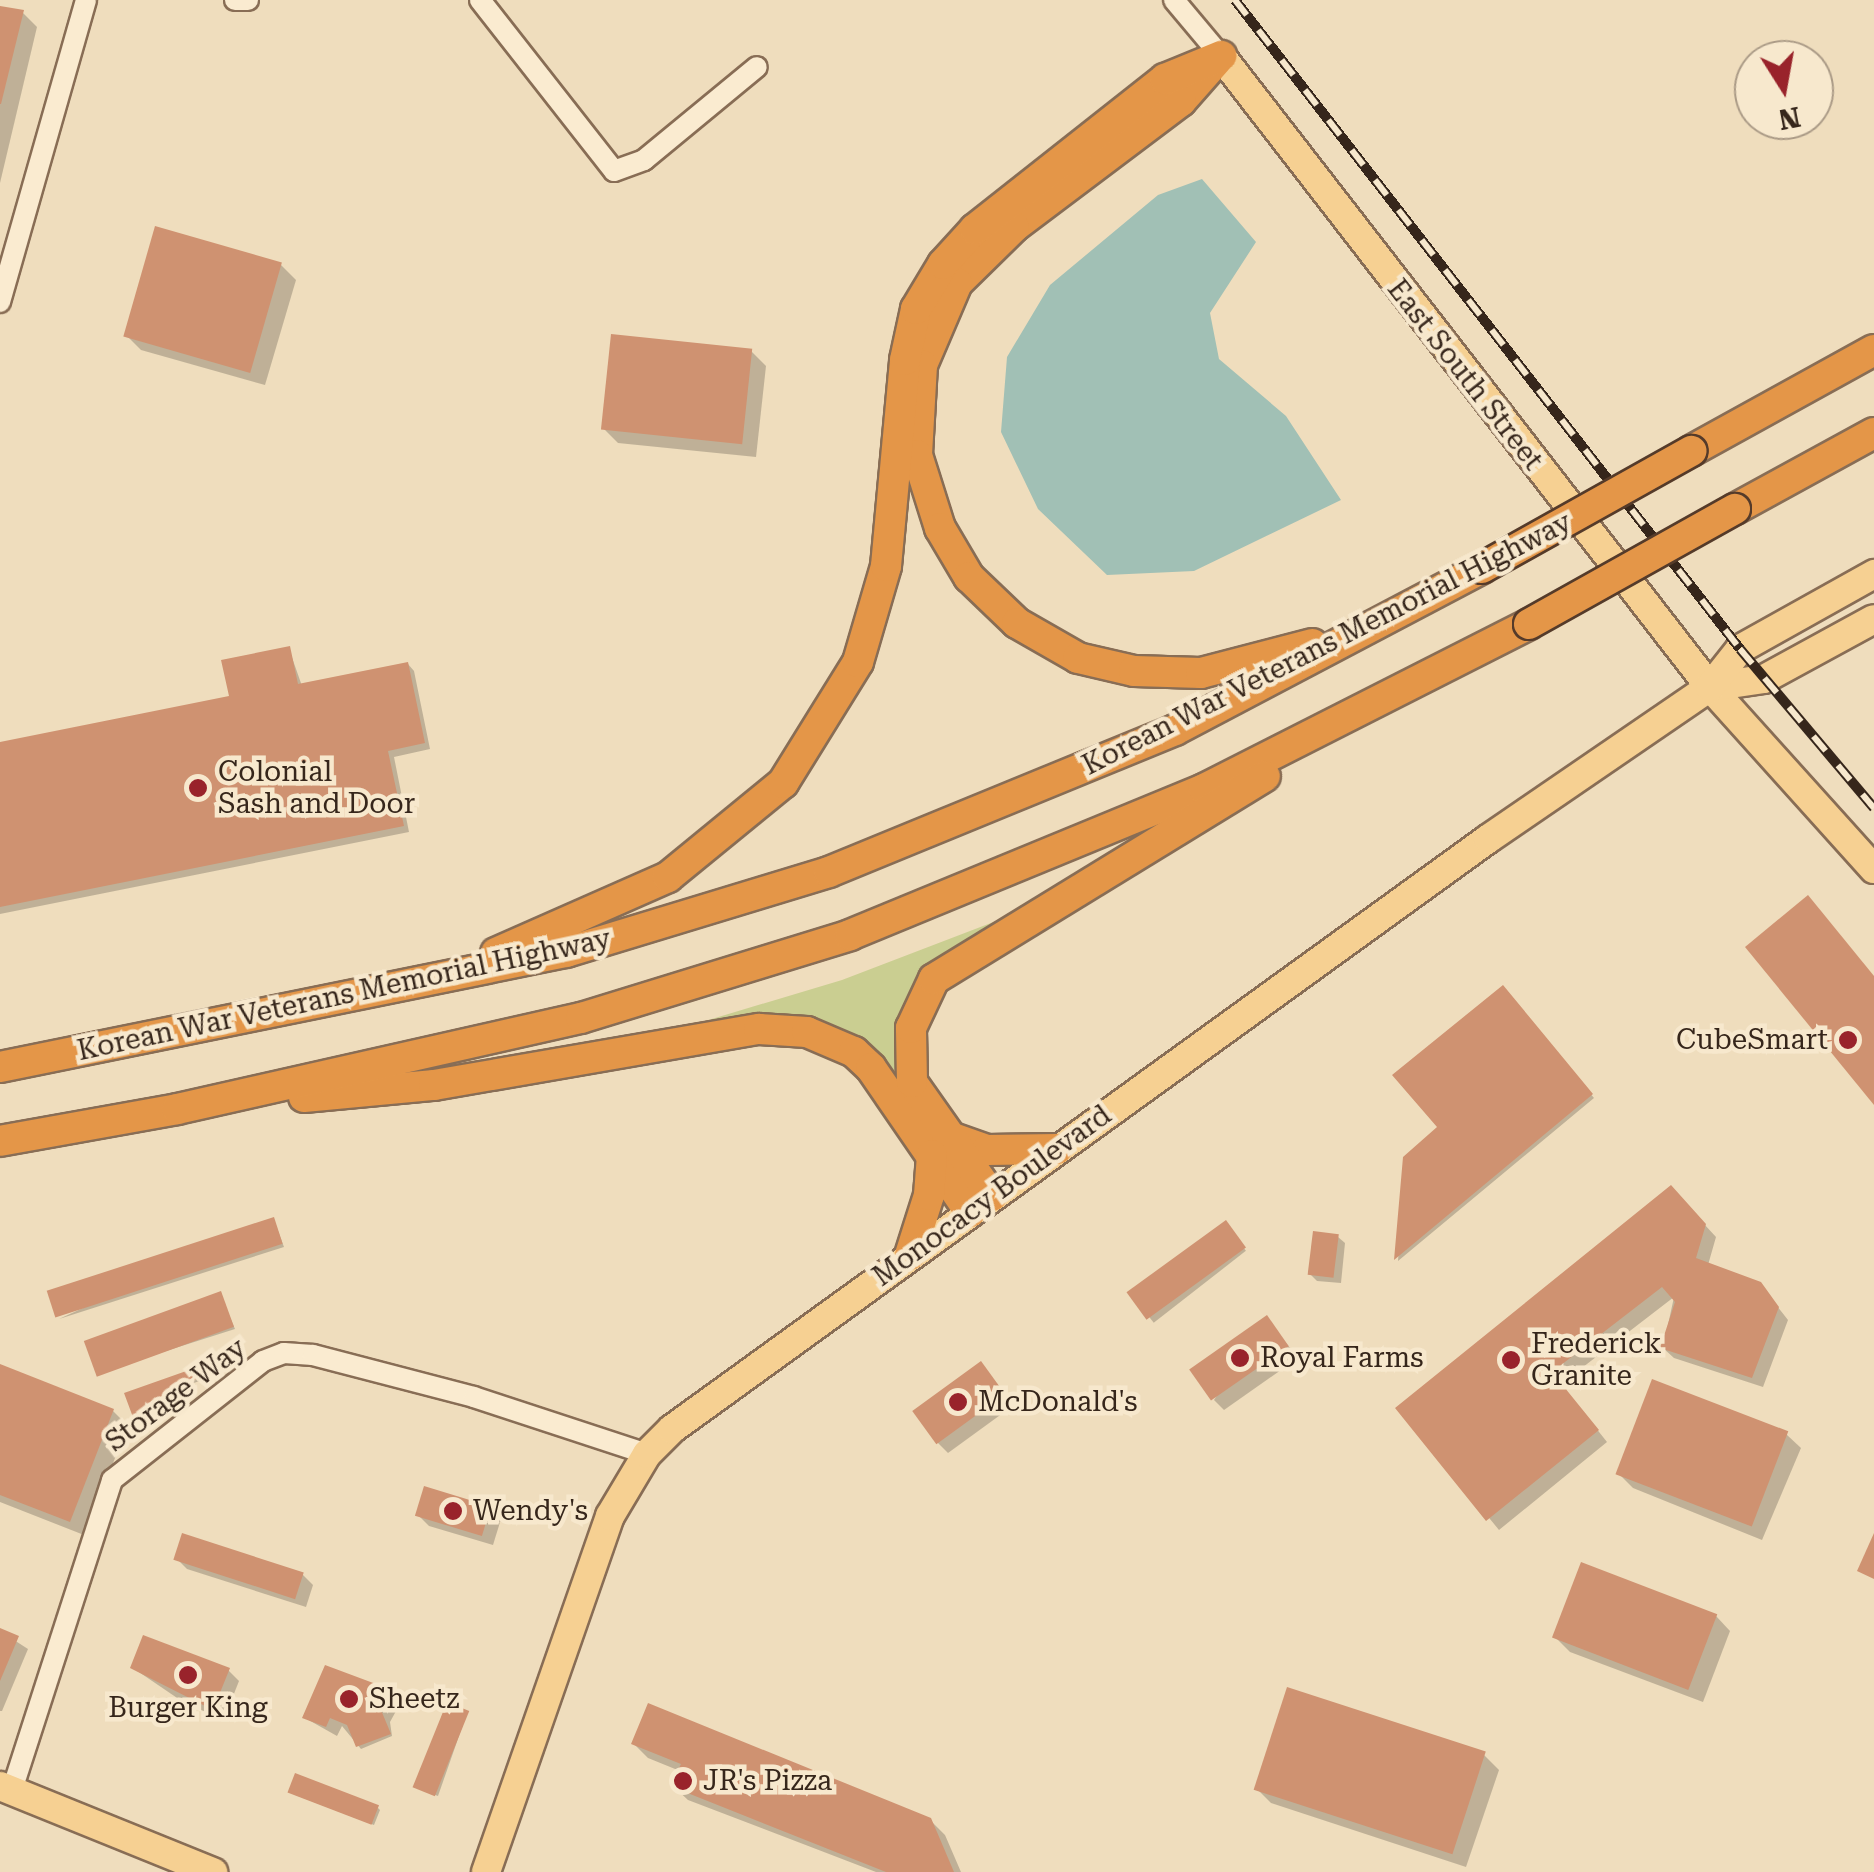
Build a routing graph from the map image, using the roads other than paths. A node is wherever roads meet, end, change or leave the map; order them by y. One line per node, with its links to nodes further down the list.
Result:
1 (86, 0): 8 (street)
2 (235, 0): 3 (street)
3 (248, 0)
4 (480, 0): 7 (street)
5 (1174, 0): 6 (street)
6 (1221, 56): 13 (highway); 14 (main road, East South Street); 17 (highway)
7 (757, 67)
8 (0, 302)
9 (1874, 350): 13 (highway, Korean War Veterans Memorial Highway, bridge)
10 (1874, 433): 15 (highway, bridge)
11 (1874, 574): 14 (main road, Monocacy Boulevard)
12 (1874, 619): 14 (main road, Monocacy Boulevard)
13 (1372, 628): 17 (highway, Korean War Veterans Memorial Highway)
14 (1710, 687): 16 (main road, East South Street); 22 (main road, Monocacy Boulevard)
15 (1361, 711): 19 (highway); 21 (highway)
16 (1874, 870)
17 (420, 985): 18 (highway, Korean War Veterans Memorial Highway)
18 (0, 1066)
19 (177, 1109): 20 (highway); 21 (highway)
20 (0, 1141)
21 (940, 1146): 22 (highway); 23 (highway); 24 (highway)
22 (1058, 1149): 23 (main road, Monocacy Boulevard)
23 (981, 1204): 24 (main road, Monocacy Boulevard)
24 (910, 1255): 25 (main road, Monocacy Boulevard)
25 (647, 1454): 26 (street, Storage Way); 28 (main road, Monocacy Boulevard)
26 (6, 1788): 27 (main road)
27 (213, 1872)
28 (486, 1872)

